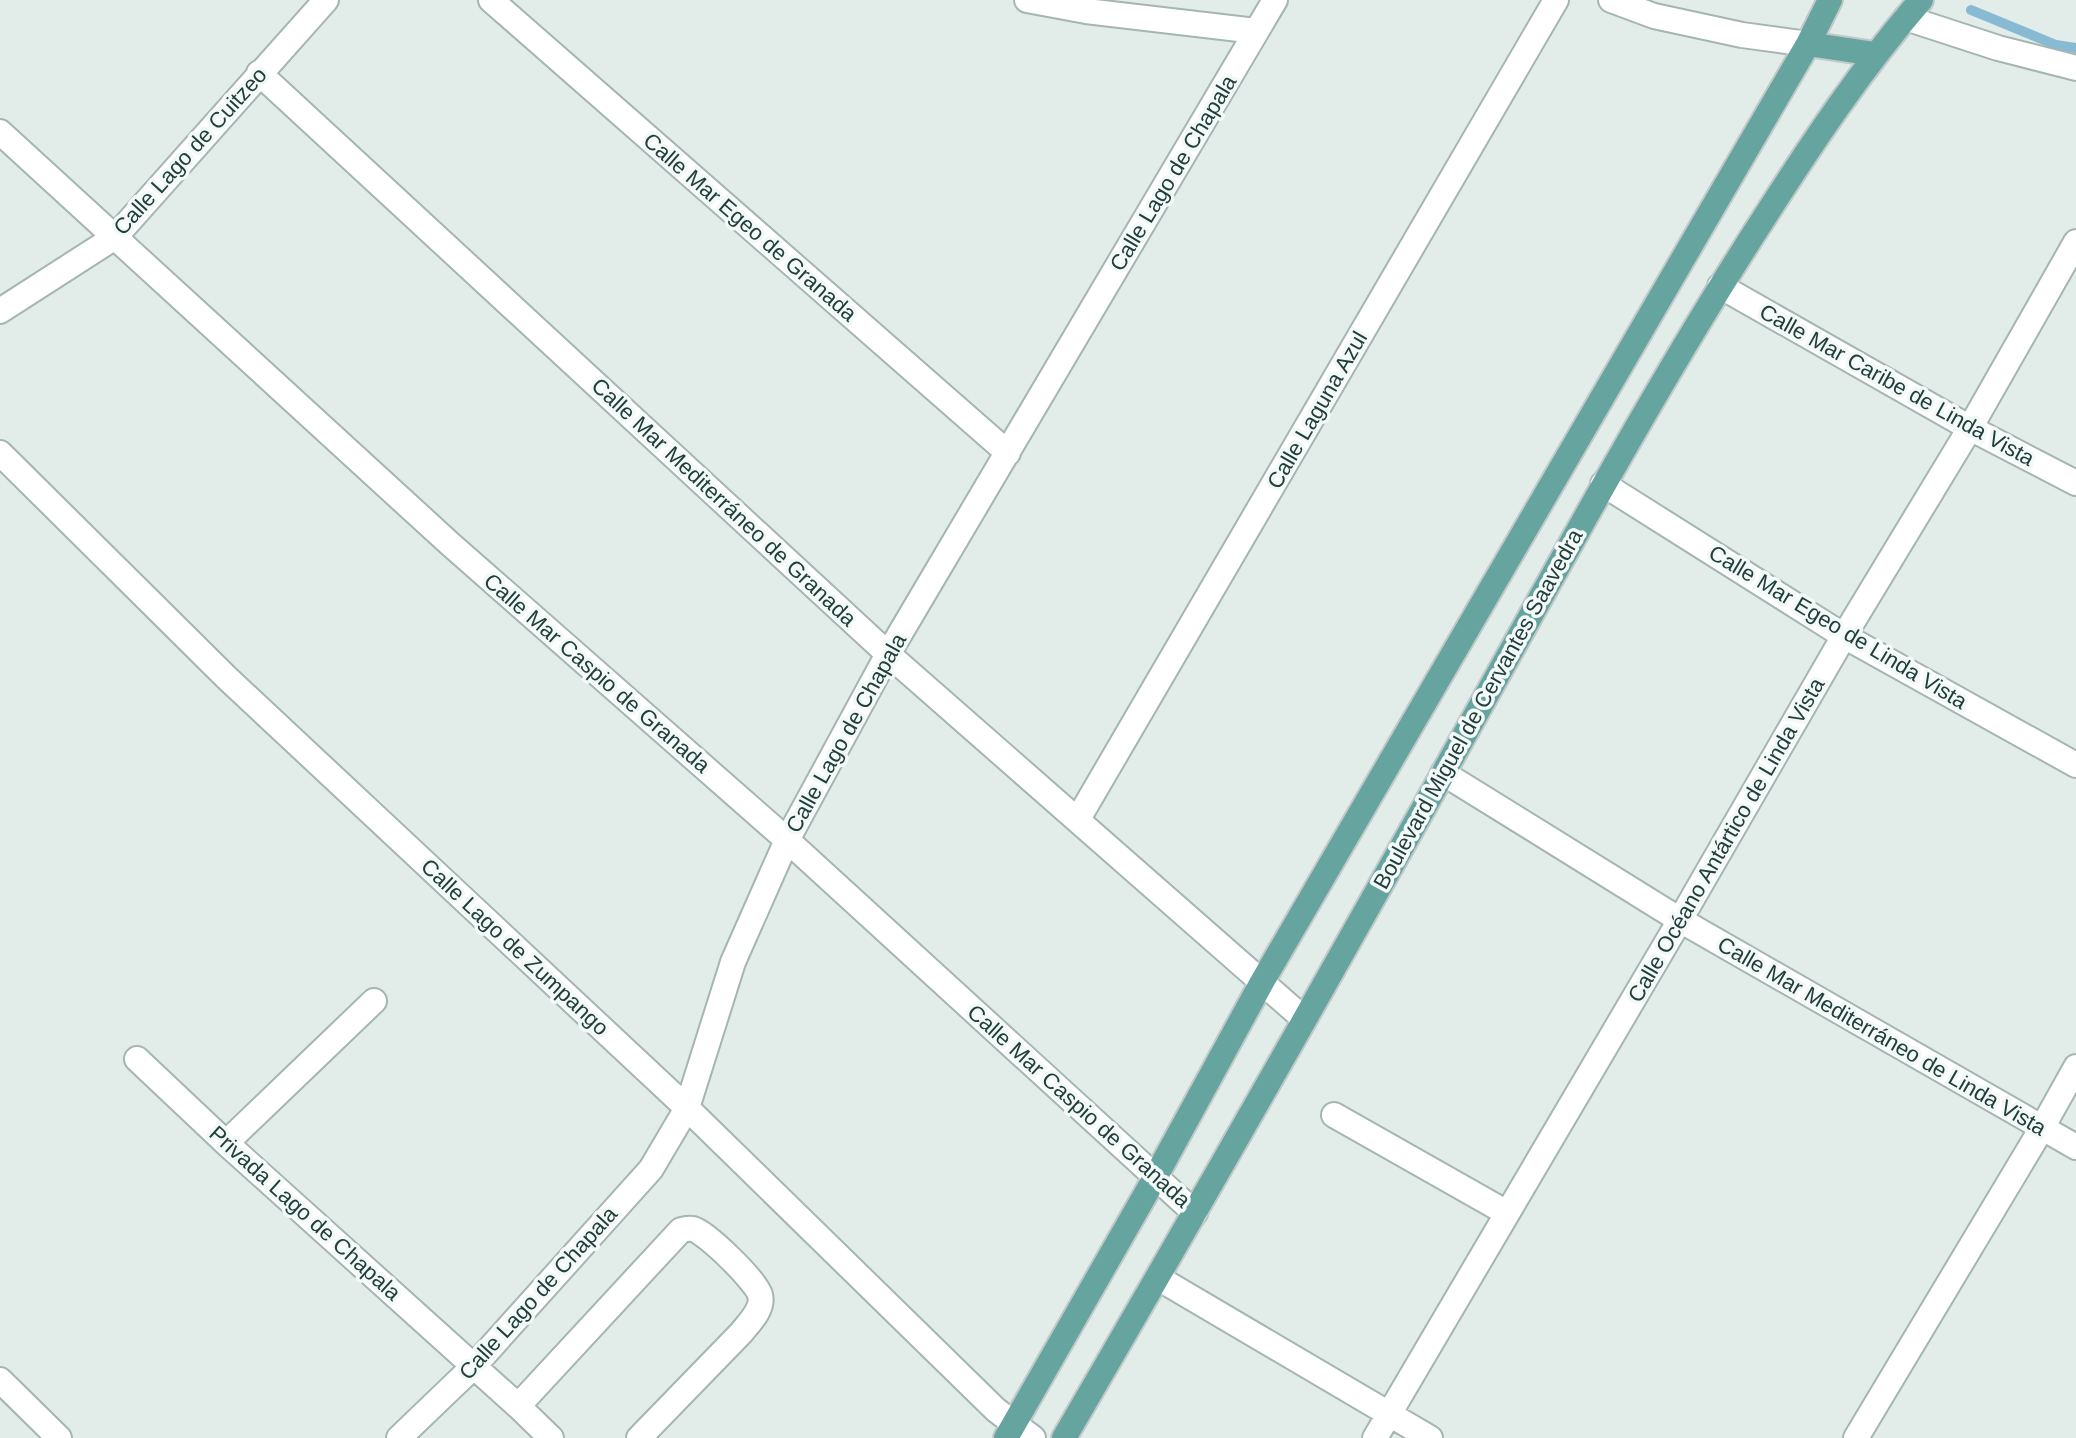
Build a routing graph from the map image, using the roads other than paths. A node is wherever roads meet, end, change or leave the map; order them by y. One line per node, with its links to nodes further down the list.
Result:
1 (326, 0): 13 (street, Calle Lago de Cuitzeo)
2 (491, 0): 21 (street, Calle Mar Egeo de Granada)
3 (1027, 0): 9 (street)
4 (1275, 0): 9 (street, Calle Lago de Chapala)
5 (1556, 0): 28 (street, Calle Laguna Azul)
6 (1611, 0): 10 (street)
7 (1830, 0): 10 (main road, Boulevard Miguel de Cervantes Saavedra)
8 (1913, 9): 11 (main road, Boulevard Miguel de Cervantes Saavedra); 12 (street)
9 (1256, 31): 21 (street, Calle Lago de Chapala)
10 (1808, 44): 11 (main road); 31 (main road, Boulevard Miguel de Cervantes Saavedra)
11 (1875, 54): 17 (main road, Boulevard Miguel de Cervantes Saavedra)
12 (2076, 68)
13 (259, 73): 15 (street, Calle Lago de Cuitzeo); 25 (street, Calle Mar Mediterráneo de Granada)
14 (0, 132): 15 (street, Calle Mar Caspio de Granada)
15 (115, 237): 18 (street, Calle Lago de Cuitzeo); 29 (street, Calle Mar Caspio de Granada)
16 (2076, 242): 19 (street, Calle Océano Antártico de Linda Vista)
17 (1720, 286): 19 (street, Calle Mar Caribe de Linda Vista); 23 (main road, Boulevard Miguel de Cervantes Saavedra)
18 (0, 311)
19 (1970, 428): 22 (street, Calle Mar Caribe de Linda Vista); 24 (street, Calle Océano Antártico de Linda Vista)
20 (0, 453): 36 (street, Calle Lago de Zumpango)
21 (1008, 453): 25 (street, Calle Lago de Chapala)
22 (2076, 483)
23 (1603, 484): 24 (street, Calle Mar Egeo de Linda Vista); 27 (main road, Boulevard Miguel de Cervantes Saavedra)
24 (1844, 636): 26 (street, Calle Mar Egeo de Linda Vista); 30 (street, Calle Océano Antártico de Linda Vista)
25 (888, 654): 28 (street, Calle Mar Mediterráneo de Granada); 29 (street, Calle Lago de Chapala)
26 (2076, 765)
27 (1443, 773): 30 (street, Calle Mar Mediterráneo de Linda Vista); 33 (main road, Boulevard Miguel de Cervantes Saavedra)
28 (1078, 819): 31 (street, Calle Mar Mediterráneo de Granada)
29 (787, 840): 36 (street, Calle Lago de Chapala); 41 (street, Calle Mar Caspio de Granada)
30 (1680, 920): 38 (street, Calle Mar Mediterráneo de Linda Vista); 43 (street, Calle Océano Antártico de Linda Vista)
31 (1262, 982): 33 (street, Calle Mar Mediterráneo de Granada); 41 (main road, Boulevard Miguel de Cervantes Saavedra)
32 (374, 1001): 39 (street)
33 (1304, 1019): 42 (main road, Boulevard Miguel de Cervantes Saavedra)
34 (137, 1059): 39 (street, Privada Lago de Chapala)
35 (2076, 1067): 38 (street)
36 (687, 1108): 45 (street, Calle Lago de Chapala); 49 (street, Calle Lago de Zumpango)
37 (1334, 1115): 43 (street)
38 (2042, 1128): 40 (street, Calle Mar Mediterráneo de Linda Vista); 57 (street)
39 (226, 1143): 45 (street, Privada Lago de Chapala)
40 (2076, 1147)
41 (1156, 1176): 42 (street, Calle Mar Caspio de Granada); 49 (main road, Boulevard Miguel de Cervantes Saavedra)
42 (1195, 1213): 44 (main road, Boulevard Miguel de Cervantes Saavedra)
43 (1507, 1213): 48 (street, Calle Océano Antártico de Linda Vista)
44 (1158, 1278): 48 (street); 54 (main road, Boulevard Miguel de Cervantes Saavedra)
45 (474, 1366): 47 (street, Privada Lago de Chapala); 51 (street, Calle Lago de Chapala)
46 (0, 1380): 50 (street)
47 (518, 1406): 52 (street, Privada Lago de Chapala); 53 (street)
48 (1389, 1414): 55 (street, Calle Océano Antártico de Linda Vista); 56 (street)
49 (1017, 1433)
50 (59, 1438)
51 (399, 1438)
52 (551, 1438)
53 (639, 1438)
54 (1064, 1438)
55 (1375, 1438)
56 (1430, 1438)
57 (1856, 1438)

